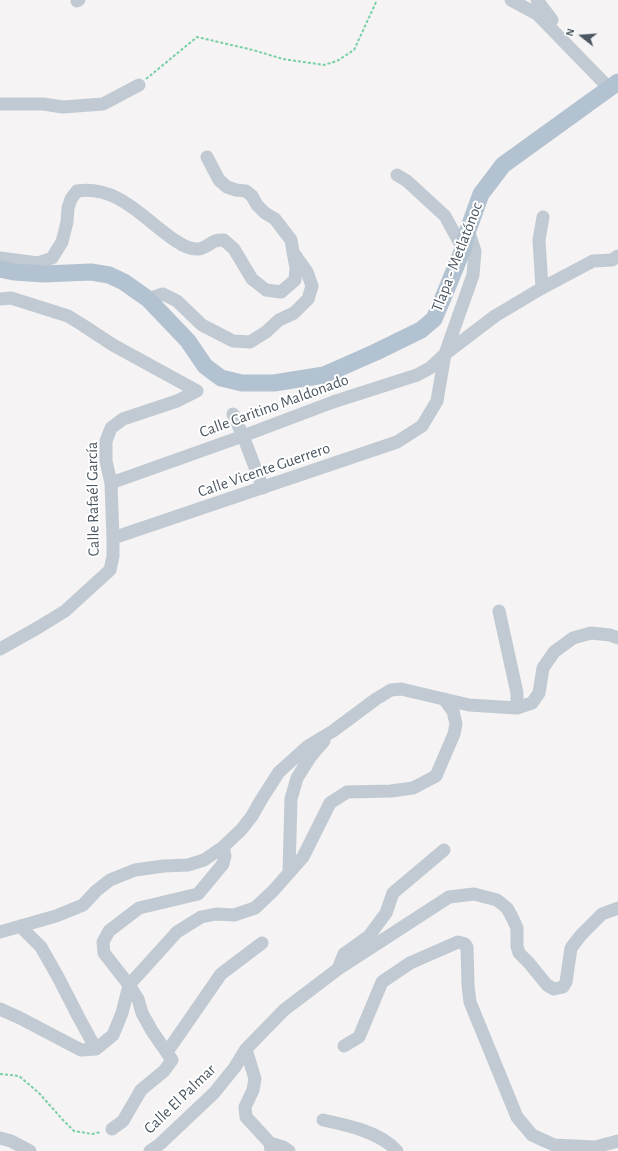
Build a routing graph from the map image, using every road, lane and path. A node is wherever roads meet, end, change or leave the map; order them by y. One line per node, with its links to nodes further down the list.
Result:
1 (377, 0): 5 (path)
2 (512, 0): 4 (street)
3 (537, 0): 4 (street)
4 (559, 36): 6 (street)
5 (139, 85): 7 (street)
6 (614, 85): 11 (main road, Tlapa - Metlatónoc)
7 (0, 104)
8 (206, 157): 13 (street)
9 (397, 175): 12 (street)
10 (543, 217): 17 (street)
11 (468, 230): 12 (main road, Tlapa - Metlatónoc); 20 (street)
12 (463, 249): 19 (main road, Tlapa - Metlatónoc)
13 (293, 252): 14 (street); 19 (street)
14 (0, 258)
15 (616, 259): 17 (street, Calle Caritino Maldonado)
16 (0, 269): 19 (main road, Tlapa - Metlatónoc)
17 (542, 288): 20 (street, Calle Caritino Maldonado)
18 (0, 299): 23 (street, Calle Rafaél García)
19 (148, 299)
20 (445, 354): 22 (street, Calle Caritino Maldonado); 24 (street, Calle Vicente Guerrero)
21 (234, 414): 22 (street)
22 (243, 436): 23 (street, Calle Caritino Maldonado); 24 (street)
23 (111, 483): 25 (street, Calle Rafaél García)
24 (263, 488): 25 (street, Calle Vicente Guerrero)
25 (113, 538): 28 (street, Calle Rafaél García)
26 (499, 611): 30 (street)
27 (618, 638): 30 (street)
28 (0, 649)
29 (444, 699): 30 (street); 31 (street); 34 (street)
30 (517, 708)
31 (333, 730): 32 (street); 34 (street)
32 (223, 847): 36 (street); 40 (street)
33 (444, 850): 39 (street)
34 (289, 872): 40 (street)
35 (618, 908): 39 (street, Calle El Palmar)
36 (20, 926): 37 (street); 43 (street)
37 (0, 932)
38 (262, 943): 45 (street)
39 (338, 969): 44 (street, Calle El Palmar)
40 (129, 985): 43 (street); 45 (street)
41 (0, 1009): 43 (street)
42 (344, 1046): 49 (street)
43 (96, 1049)
44 (246, 1050): 51 (street); 53 (street, Calle El Palmar)
45 (167, 1052): 48 (street)
46 (0, 1074): 48 (path)
47 (323, 1120): 55 (street)
48 (112, 1129)
49 (618, 1142)
50 (8, 1143): 52 (street)
51 (271, 1147): 54 (street)
52 (30, 1151)
53 (150, 1151)
54 (289, 1151)
55 (397, 1151)

